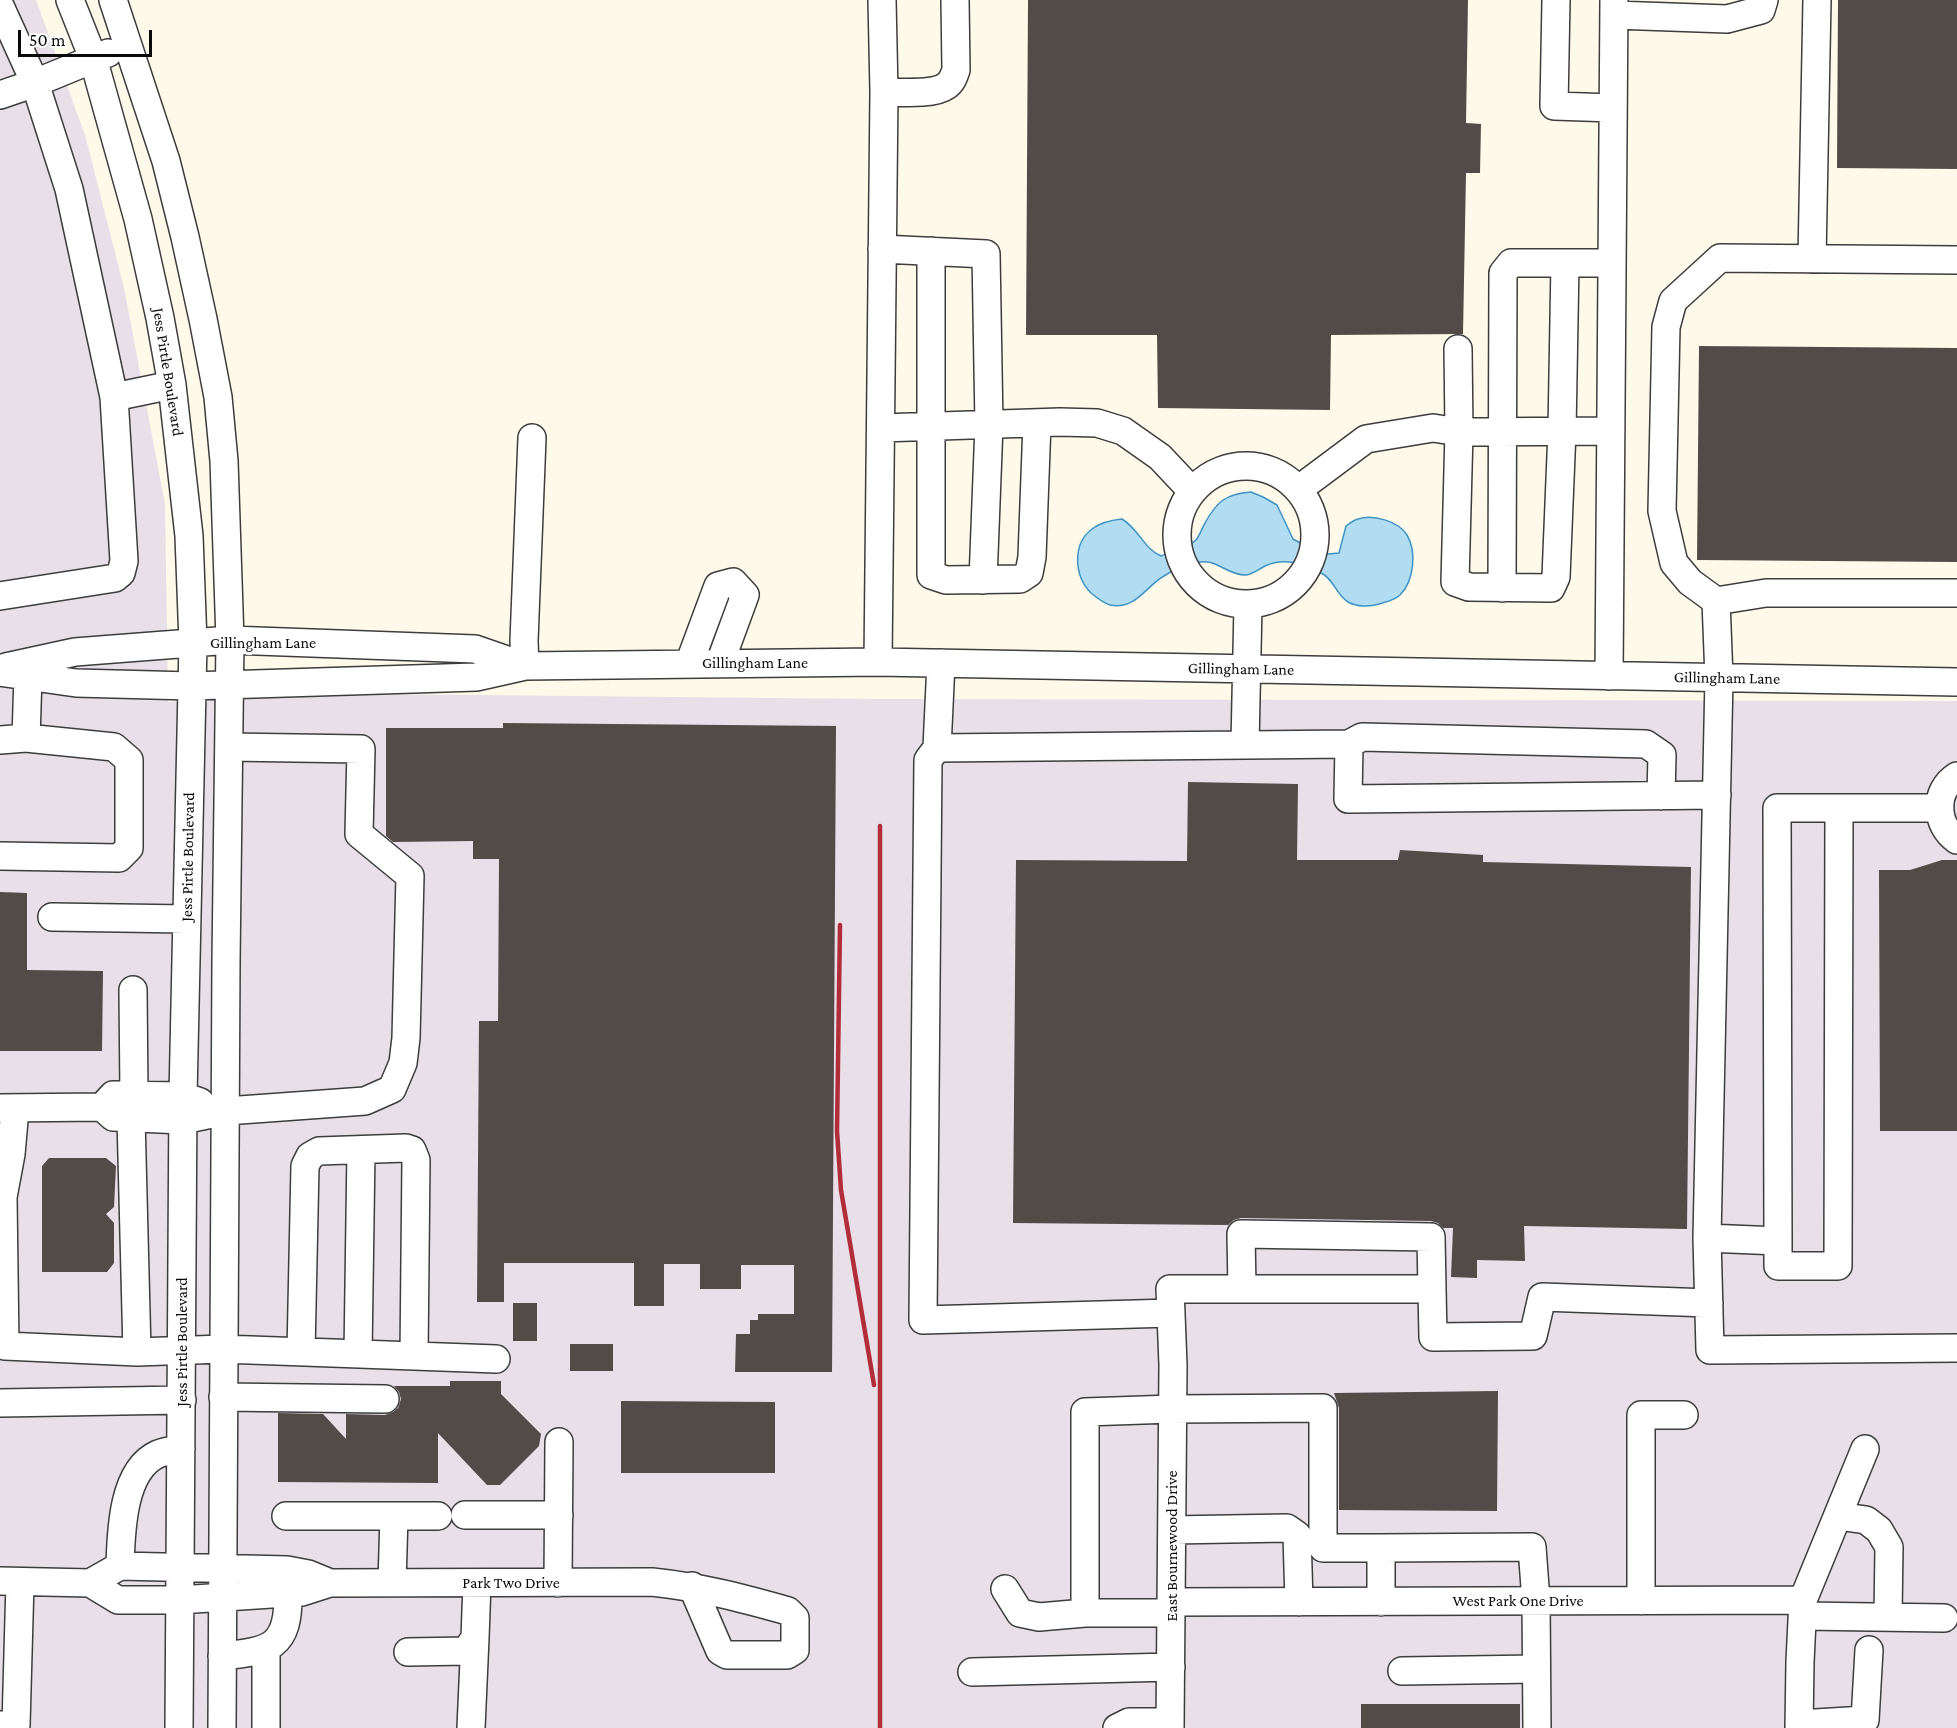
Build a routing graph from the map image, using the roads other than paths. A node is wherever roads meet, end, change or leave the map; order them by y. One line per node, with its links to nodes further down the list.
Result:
1 (70, 0): 12 (street, Jess Pirtle Boulevard)
2 (113, 0): 11 (street)
3 (882, 0): 14 (street)
4 (955, 0): 14 (street)
5 (1556, 0): 16 (street)
6 (1764, 0): 10 (street)
7 (1817, 0): 19 (street)
8 (0, 6): 13 (street)
9 (1614, 8): 10 (street); 16 (street)
10 (1716, 9)
11 (129, 45): 12 (street); 43 (street)
12 (93, 58): 13 (street); 24 (street, Jess Pirtle Boulevard)
13 (35, 83): 15 (street); 25 (street)
14 (884, 92): 17 (street)
15 (0, 95)
16 (1613, 108): 22 (street)
17 (882, 249): 18 (street); 29 (street)
18 (931, 251): 27 (street); 28 (street)
19 (1812, 259): 20 (street); 41 (street)
20 (1957, 260)
21 (1565, 263): 22 (street); 30 (street); 31 (street)
22 (1612, 263): 32 (street)
23 (1458, 350): 33 (street)
24 (172, 385): 25 (street); 44 (street, Jess Pirtle Boulevard)
25 (114, 397): 40 (street)
26 (1037, 423): 27 (street); 36 (street); 37 (street)
27 (989, 425): 28 (street); 37 (street)
28 (932, 426): 29 (street); 37 (street)
29 (881, 428): 45 (street)
30 (1503, 431): 31 (street); 33 (street); 38 (street)
31 (1563, 431): 32 (street); 38 (street)
32 (1611, 431): 53 (street)
33 (1458, 432): 35 (street); 38 (street)
34 (532, 438): 49 (street)
35 (1299, 489): 36 (street); 42 (street)
36 (1192, 491): 42 (street)
37 (982, 580)
38 (1502, 588)
39 (1957, 593): 41 (street)
40 (0, 596)
41 (1716, 601): 54 (street)
42 (1248, 605): 50 (street)
43 (230, 640): 44 (street, Gillingham Lane); 49 (street, Gillingham Lane); 56 (street)
44 (193, 644): 51 (street, Gillingham Lane); 57 (street, Jess Pirtle Boulevard)
45 (878, 662): 46 (street, Gillingham Lane); 47 (street, Gillingham Lane)
46 (720, 663): 48 (street, Gillingham Lane); 48 (street)
47 (941, 663): 50 (street, Gillingham Lane); 62 (street)
48 (689, 664): 49 (street, Gillingham Lane)
49 (525, 666): 56 (street, Gillingham Lane)
50 (1247, 669): 53 (street, Gillingham Lane); 60 (street)
51 (0, 670): 52 (street, Gillingham Lane)
52 (28, 676): 57 (street, Gillingham Lane); 58 (street)
53 (1609, 676): 54 (street, Gillingham Lane)
54 (1719, 678): 55 (street, Gillingham Lane); 64 (street)
55 (1957, 682)
56 (229, 684): 57 (street, Gillingham Lane); 61 (street)
57 (191, 686): 71 (street, Jess Pirtle Boulevard)
58 (13, 739): 69 (street)
59 (1349, 744): 60 (street); 65 (street); 65 (street)
60 (1245, 745): 62 (street)
61 (229, 747): 76 (street); 76 (street)
62 (937, 748): 84 (street)
63 (1957, 776): 67 (street)
64 (1717, 795): 65 (street); 79 (street)
65 (1661, 796)
66 (1839, 808): 67 (street); 80 (street); 80 (street)
67 (1940, 808): 68 (street)
68 (1957, 840)
69 (0, 856)
70 (52, 917): 71 (street)
71 (188, 919): 75 (street, Jess Pirtle Boulevard)
72 (133, 990): 73 (street)
73 (133, 1107): 74 (street); 75 (street); 89 (street)
74 (8, 1108): 78 (street)
75 (183, 1108): 76 (street); 88 (street, Jess Pirtle Boulevard)
76 (226, 1111): 87 (street)
77 (361, 1150): 90 (street); 91 (street); 92 (street)
78 (4, 1169): 85 (street)
79 (1707, 1238): 80 (street); 83 (street)
80 (1778, 1241)
81 (1242, 1289): 82 (street); 82 (street); 84 (street, East Bournewood Drive)
82 (1432, 1289): 83 (street)
83 (1709, 1303): 86 (street)
84 (1171, 1313): 98 (street, East Bournewood Drive)
85 (2, 1346): 89 (street)
86 (1957, 1348)
87 (223, 1349): 88 (street); 90 (street); 94 (street)
88 (182, 1350): 89 (street); 96 (street, Jess Pirtle Boulevard)
89 (137, 1352)
90 (301, 1352): 91 (street)
91 (358, 1354): 92 (street)
92 (414, 1356): 93 (street)
93 (496, 1359)
94 (223, 1397): 95 (street); 113 (street)
95 (385, 1399)
96 (182, 1400): 97 (street); 101 (street, Jess Pirtle Boulevard)
97 (0, 1403)
98 (1172, 1409): 109 (street, East Bournewood Drive); 110 (street); 131 (street)
99 (1684, 1415): 126 (street)
100 (559, 1442): 104 (street)
101 (181, 1449): 111 (street); 112 (street, Jess Pirtle Boulevard)
102 (1865, 1449): 108 (street)
103 (465, 1515): 104 (street)
104 (559, 1515): 115 (street)
105 (286, 1516): 106 (street)
106 (394, 1516): 107 (street); 118 (street)
107 (438, 1516)
108 (1838, 1516): 130 (street); 132 (street)
109 (1172, 1530): 127 (street); 129 (street, East Bournewood Drive)
110 (1382, 1548): 125 (street); 128 (street)
111 (120, 1566): 112 (street, Park Two Drive); 116 (street)
112 (180, 1568): 113 (street, Park Two Drive); 124 (street, Jess Pirtle Boulevard)
113 (222, 1569): 117 (street, Park Two Drive); 123 (street)
114 (10, 1581): 116 (street); 143 (street)
115 (558, 1582): 119 (street, Park Two Drive); 120 (street, Park Two Drive)
116 (90, 1583): 124 (street, Park Two Drive)
117 (330, 1583): 118 (street, Park Two Drive); 122 (street, Park Two Drive)
118 (392, 1583): 119 (street, Park Two Drive)
119 (477, 1583): 134 (street)
120 (692, 1586)
121 (1005, 1589): 131 (street, West Park One Drive)
122 (288, 1593): 123 (street, Park Two Drive); 135 (street)
123 (222, 1597): 124 (street, Park Two Drive); 138 (street)
124 (179, 1600): 146 (street, Jess Pirtle Boulevard)
125 (1536, 1601): 126 (street, West Park One Drive); 128 (street, West Park One Drive); 140 (street)
126 (1641, 1601): 130 (street, West Park One Drive)
127 (1299, 1602): 128 (street, West Park One Drive); 129 (street, West Park One Drive)
128 (1381, 1602)
129 (1171, 1608): 131 (street, West Park One Drive); 139 (street, East Bournewood Drive)
130 (1803, 1608): 132 (street, West Park One Drive); 145 (street)
131 (1085, 1613)
132 (1888, 1617): 133 (street, West Park One Drive)
133 (1944, 1618)
134 (475, 1638): 137 (street); 149 (street)
135 (266, 1649): 138 (street); 148 (street)
136 (1869, 1650): 145 (street)
137 (408, 1652)
138 (222, 1656): 147 (street)
139 (1171, 1667): 142 (street); 144 (street, East Bournewood Drive)
140 (1536, 1669): 141 (street); 151 (street)
141 (1402, 1671)
142 (972, 1672)
143 (0, 1725)
144 (1170, 1725): 150 (street)
145 (1799, 1726)
146 (179, 1728)
147 (222, 1728)
148 (266, 1728)
149 (471, 1728)
150 (1117, 1728)
151 (1537, 1728)

